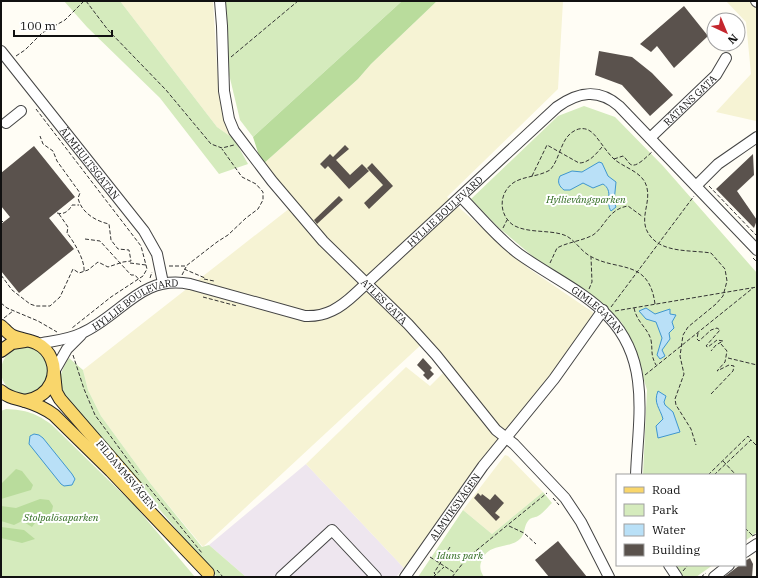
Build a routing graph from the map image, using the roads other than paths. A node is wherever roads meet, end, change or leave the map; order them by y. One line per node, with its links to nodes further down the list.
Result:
1 (220, 1): 12 (street, ATLES GATA)
2 (1, 51): 11 (street, ÄLMHULTSGATAN)
3 (726, 58): 7 (street, RÄTANS GATA)
4 (21, 111): 5 (street)
5 (6, 123)
6 (757, 137): 8 (street)
7 (650, 138): 8 (street, HYLLIE BOULEVARD); 9 (street, HYLLIE BOULEVARD)
8 (696, 190): 10 (street, HYLLIE BOULEVARD)
9 (460, 197): 12 (street, HYLLIE BOULEVARD); 13 (street, GIMLEGATAN)
10 (757, 250)
11 (163, 283): 12 (street, HYLLIE BOULEVARD); 15 (street, HYLLIE BOULEVARD)
12 (367, 284): 22 (street, ATLES GATA)
13 (605, 312): 22 (street, ALMVIKSVÄGEN); 23 (street, GIMLEGATAN)
14 (1, 326): 16 (main road, PILDAMMSVÄGEN)
15 (63, 340): 16 (street); 18 (street, HYLLIE BOULEVARD)
16 (33, 342): 17 (main road); 18 (main road, PILDAMMSVÄGEN)
17 (1, 351)
18 (54, 371): 21 (main road); 28 (main road, PILDAMMSVÄGEN)
19 (1, 391): 20 (main road, PILDAMMSVÄGEN)
20 (7, 400): 21 (main road, PILDAMMSVÄGEN)
21 (25, 401): 28 (main road, PILDAMMSVÄGEN)
22 (506, 438): 31 (street, ALMVIKSVÄGEN); 32 (street, ATLES GATA)
23 (636, 474)
24 (755, 540): 25 (street)
25 (746, 551)
26 (670, 566): 33 (street)
27 (728, 566): 34 (street)
28 (211, 572)
29 (281, 577): 30 (street)
30 (376, 577)
31 (405, 577)
32 (608, 577)
33 (677, 577)
34 (714, 577)

